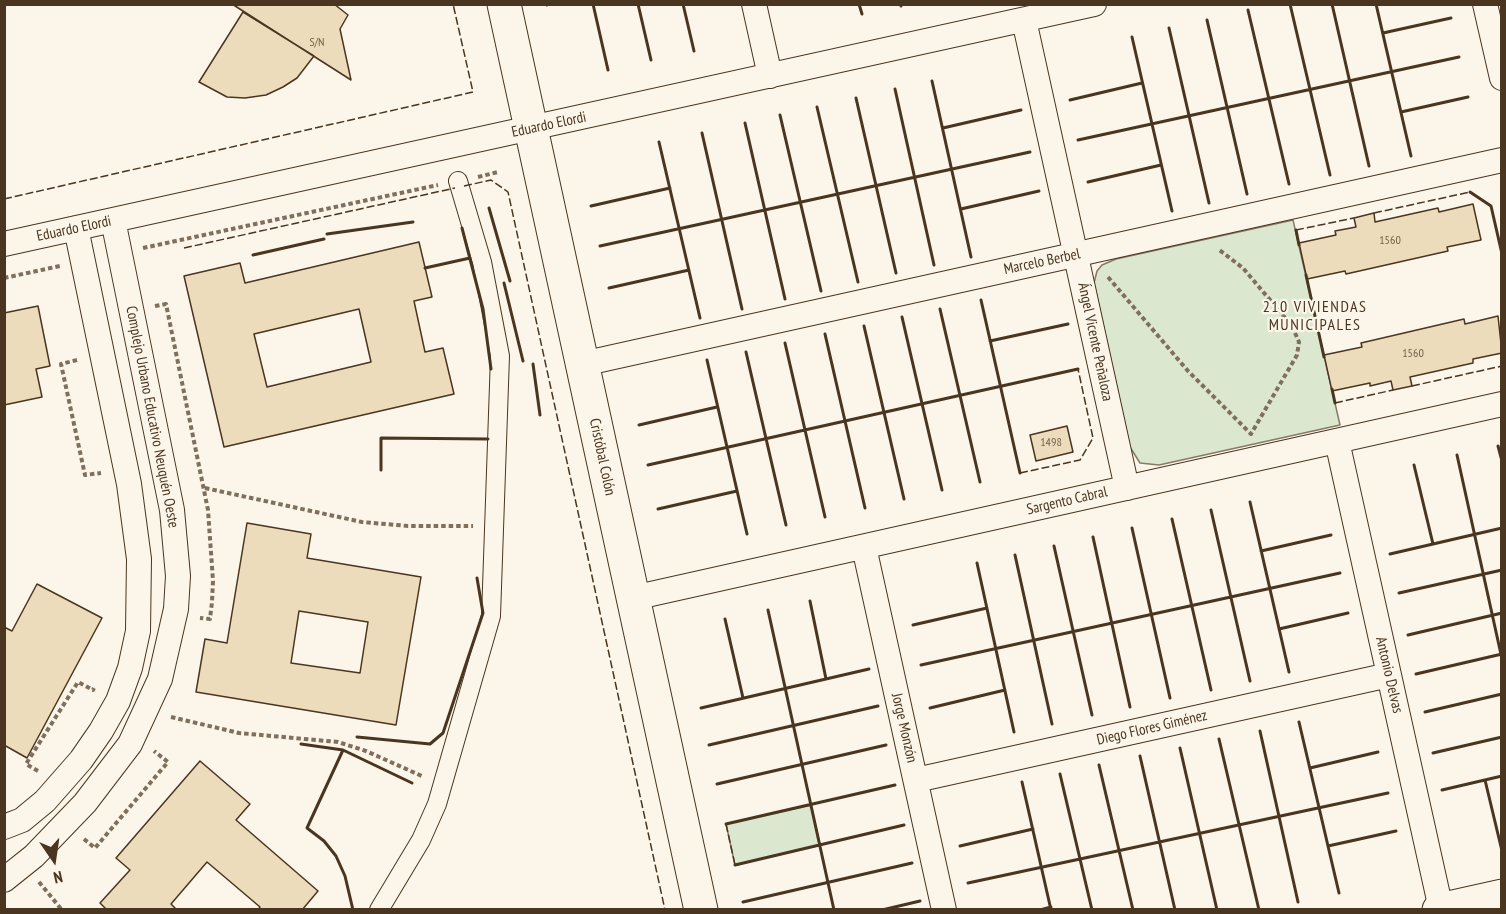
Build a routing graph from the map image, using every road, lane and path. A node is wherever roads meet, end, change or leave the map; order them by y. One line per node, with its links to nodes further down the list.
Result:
1 (504, 4): 8 (main road, Cristóbal Colón)
2 (754, 4): 6 (street)
3 (1094, 4): 5 (street, Eduardo Elordi)
4 (1485, 4): 7 (street)
5 (1024, 20): 6 (street, Eduardo Elordi); 17 (street, Ángel Vicente Peñaloza)
6 (770, 76): 8 (street, Eduardo Elordi)
7 (1502, 78)
8 (531, 129): 12 (street, Eduardo Elordi); 24 (main road, Cristóbal Colón)
9 (1502, 160): 17 (street, Marcelo Berbel)
10 (498, 172): 11 (path)
11 (458, 181): 16 (path); 35 (street)
12 (113, 220): 13 (street, Eduardo Elordi); 30 (street, Complejo Urbano Educativo Neuquén Oeste)
13 (76, 228): 14 (street, Eduardo Elordi); 32 (street)
14 (4, 244)
15 (1209, 244): 27 (path)
16 (140, 249)
17 (1076, 255): 24 (street, Marcelo Berbel); 34 (street, Ángel Vicente Peñaloza)
18 (64, 265): 19 (path)
19 (57, 266): 20 (path); 21 (path)
20 (4, 278)
21 (60, 278)
22 (1100, 283): 27 (path)
23 (76, 348): 31 (path)
24 (582, 364): 37 (main road, Cristóbal Colón)
25 (1502, 404): 29 (street, Sargento Cabral)
26 (1262, 431): 27 (path)
27 (1251, 434): 28 (path)
28 (1240, 436)
29 (1336, 441): 34 (street, Sargento Cabral); 39 (street, Antonio Delvas)
30 (167, 478): 32 (street); 40 (street, Complejo Urbano Educativo Neuquén Oeste)
31 (103, 482)
32 (129, 484): 38 (street)
33 (205, 488): 35 (path)
34 (1127, 488): 36 (street, Sargento Cabral)
35 (495, 526): 45 (street)
36 (864, 547): 37 (street, Sargento Cabral); 44 (street, Jorge Monzón)
37 (633, 598): 52 (main road, Cristóbal Colón)
38 (130, 668): 40 (street); 46 (street)
39 (1389, 675): 44 (street, Diego Flores Giménez); 54 (street, Antonio Delvas)
40 (160, 679): 47 (street, Complejo Urbano Educativo Neuquén Oeste)
41 (99, 680): 43 (path)
42 (165, 715): 45 (path)
43 (31, 778)
44 (916, 780): 53 (street, Jorge Monzón)
45 (443, 786): 51 (street)
46 (4, 827)
47 (4, 880)
48 (38, 880): 50 (path)
49 (1502, 896): 54 (main road)
50 (62, 909)
51 (380, 909)
52 (700, 909)
53 (944, 909)
54 (1440, 909)

